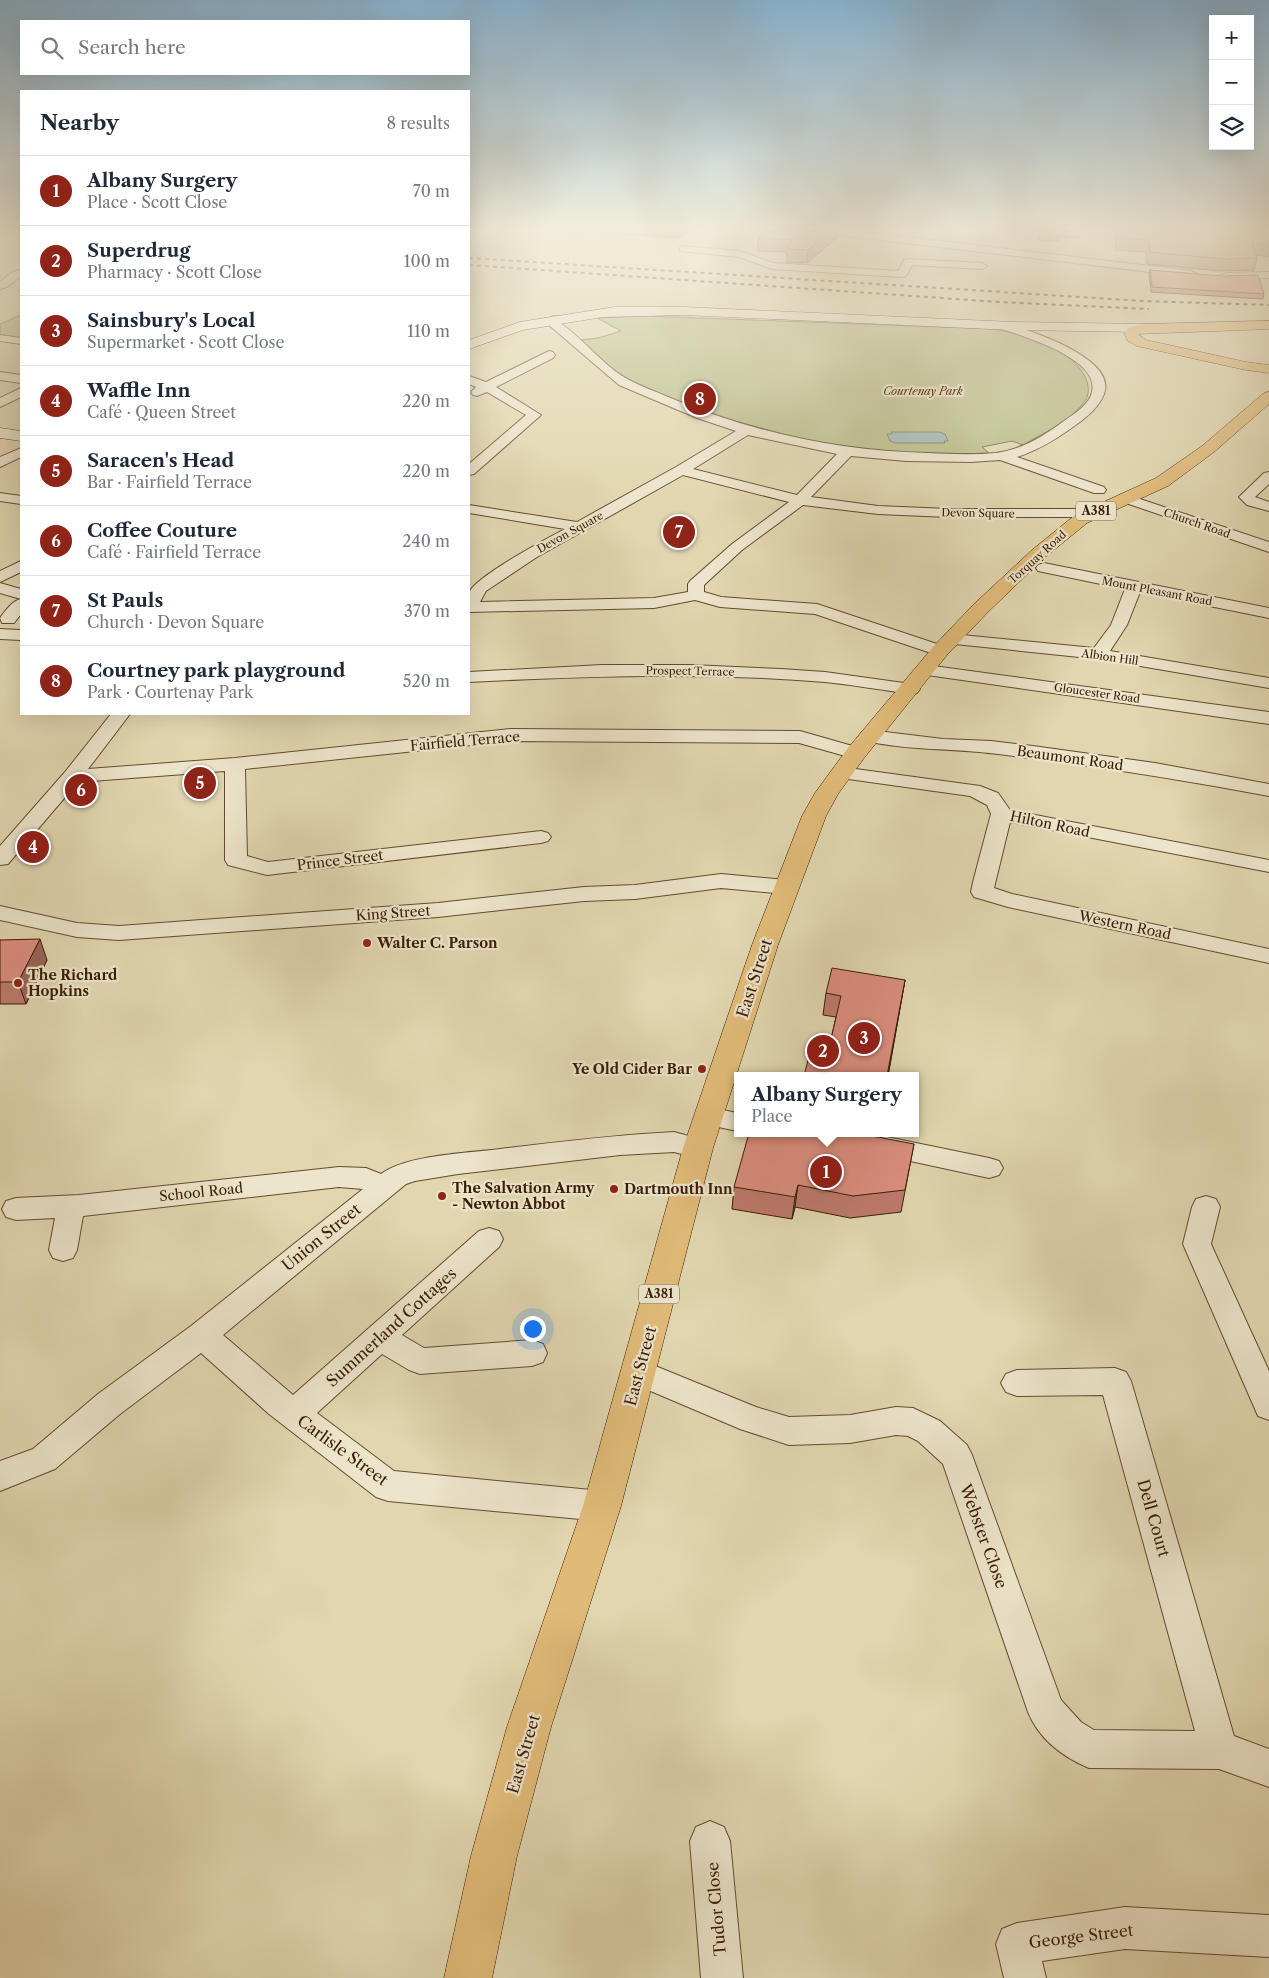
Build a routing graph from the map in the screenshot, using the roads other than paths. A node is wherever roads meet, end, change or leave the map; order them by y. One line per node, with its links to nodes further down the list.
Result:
1 (533, 323): 11 (main road)
2 (554, 323): 24 (street)
3 (946, 323): 5 (main road)
4 (1269, 325): 7 (main road)
5 (1003, 326): 6 (main road); 31 (street)
6 (1023, 326): 7 (main road); 10 (main road)
7 (1144, 328): 10 (main road)
8 (0, 338): 9 (street)
9 (20, 341)
10 (1142, 343): 13 (main road)
11 (470, 345)
12 (549, 355): 19 (street)
13 (1246, 366): 14 (main road); 18 (main road)
14 (1269, 369)
15 (0, 376): 16 (street)
16 (20, 379)
17 (470, 380): 19 (street)
18 (1269, 380)
19 (487, 387): 21 (street); 28 (street)
20 (20, 393): 22 (street)
21 (470, 396)
22 (0, 403)
23 (1265, 404): 38 (main road, Torquay Road / A381)
24 (748, 429): 30 (street); 34 (street, Devon Square)
25 (0, 433): 26 (main road)
26 (20, 436)
27 (477, 449): 28 (street)
28 (492, 451): 33 (street)
29 (20, 453): 32 (street)
30 (846, 453): 31 (street); 40 (street)
31 (1001, 456): 36 (street)
32 (0, 463)
33 (470, 469)
34 (681, 470): 40 (street, Devon Square); 45 (street, Devon Square)
35 (1269, 476): 41 (street)
36 (1099, 490)
37 (0, 497): 39 (street)
38 (1125, 498): 43 (main road, Torquay Road / A381); 47 (street, Church Road)
39 (20, 500)
40 (800, 500): 44 (street, Devon Square); 56 (street)
41 (1269, 507)
42 (470, 509): 45 (street)
43 (1093, 513): 44 (street, Devon Square); 46 (main road, Torquay Road / A381)
44 (1036, 514): 46 (street, Devon Square)
45 (581, 527): 58 (street, Devon Square)
46 (1064, 531): 64 (main road, Torquay Road / A381)
47 (1269, 547)
48 (0, 560): 49 (street)
49 (20, 565)
50 (20, 566): 52 (street)
51 (1044, 568): 53 (street, Mount Pleasant Road)
52 (0, 578)
53 (1134, 587): 60 (street, Mount Pleasant Road); 63 (street)
54 (0, 588): 55 (street)
55 (20, 594)
56 (696, 594): 59 (street, Devon Square); 64 (street)
57 (20, 605): 61 (street)
58 (470, 605)
59 (470, 607)
60 (1269, 613)
61 (4, 626): 62 (street)
62 (20, 634)
63 (1099, 654): 64 (street, Albion Hill); 66 (street, Albion Hill)
64 (932, 662): 65 (street, Prospect Terrace); 68 (street, Gloucester Road); 69 (main road, East Street / A381)
65 (470, 677)
66 (1269, 683)
67 (120, 715): 71 (street)
68 (1269, 718)
69 (855, 754): 70 (street, Fairfield Terrace); 72 (street, Beaumont Road); 73 (street, Hilton Road); 77 (main road, East Street / A381)
70 (235, 764): 71 (street, Fairfield Terrace); 74 (street, Prince Street)
71 (72, 776): 75 (street)
72 (1269, 790)
73 (1001, 814): 76 (street, Hilton Road); 79 (street, Western Road)
74 (541, 836)
75 (2, 854)
76 (1269, 866)
77 (786, 887): 78 (street, King Street); 80 (main road, East Street / A381)
78 (0, 913)
79 (1269, 956)
80 (736, 1072)
81 (734, 1078): 82 (main road, East Street / A381)
82 (723, 1119): 84 (main road, East Street / A381)
83 (854, 1142): 85 (street)
84 (698, 1148): 86 (street, Union Street); 95 (main road, East Street / A381)
85 (989, 1168)
86 (383, 1187): 87 (street, School Road); 92 (street, Union Street)
87 (71, 1206): 89 (street, School Road); 91 (street)
88 (1206, 1207): 97 (street)
89 (16, 1209)
90 (489, 1239): 93 (street, Summerland Cottages)
91 (63, 1250)
92 (202, 1335): 98 (street, Carlisle Street); 99 (street, Union Street)
93 (380, 1337): 94 (street); 98 (street, Summerland Cottages)
94 (532, 1354)
95 (638, 1372): 100 (main road, East Street / A381); 101 (street, Webster Close)
96 (1017, 1383): 101 (street, Dell Court)
97 (1269, 1406)
98 (294, 1414): 100 (street, Carlisle Street)
99 (0, 1476)
100 (602, 1506): 105 (main road, East Street / A381)
101 (1219, 1750): 102 (street, Webster Close)
102 (1269, 1768)
103 (710, 1841): 106 (street, Tudor Close)
104 (1269, 1936): 107 (street, George Street)
105 (468, 1978)
106 (722, 1978)
107 (1025, 1978)

